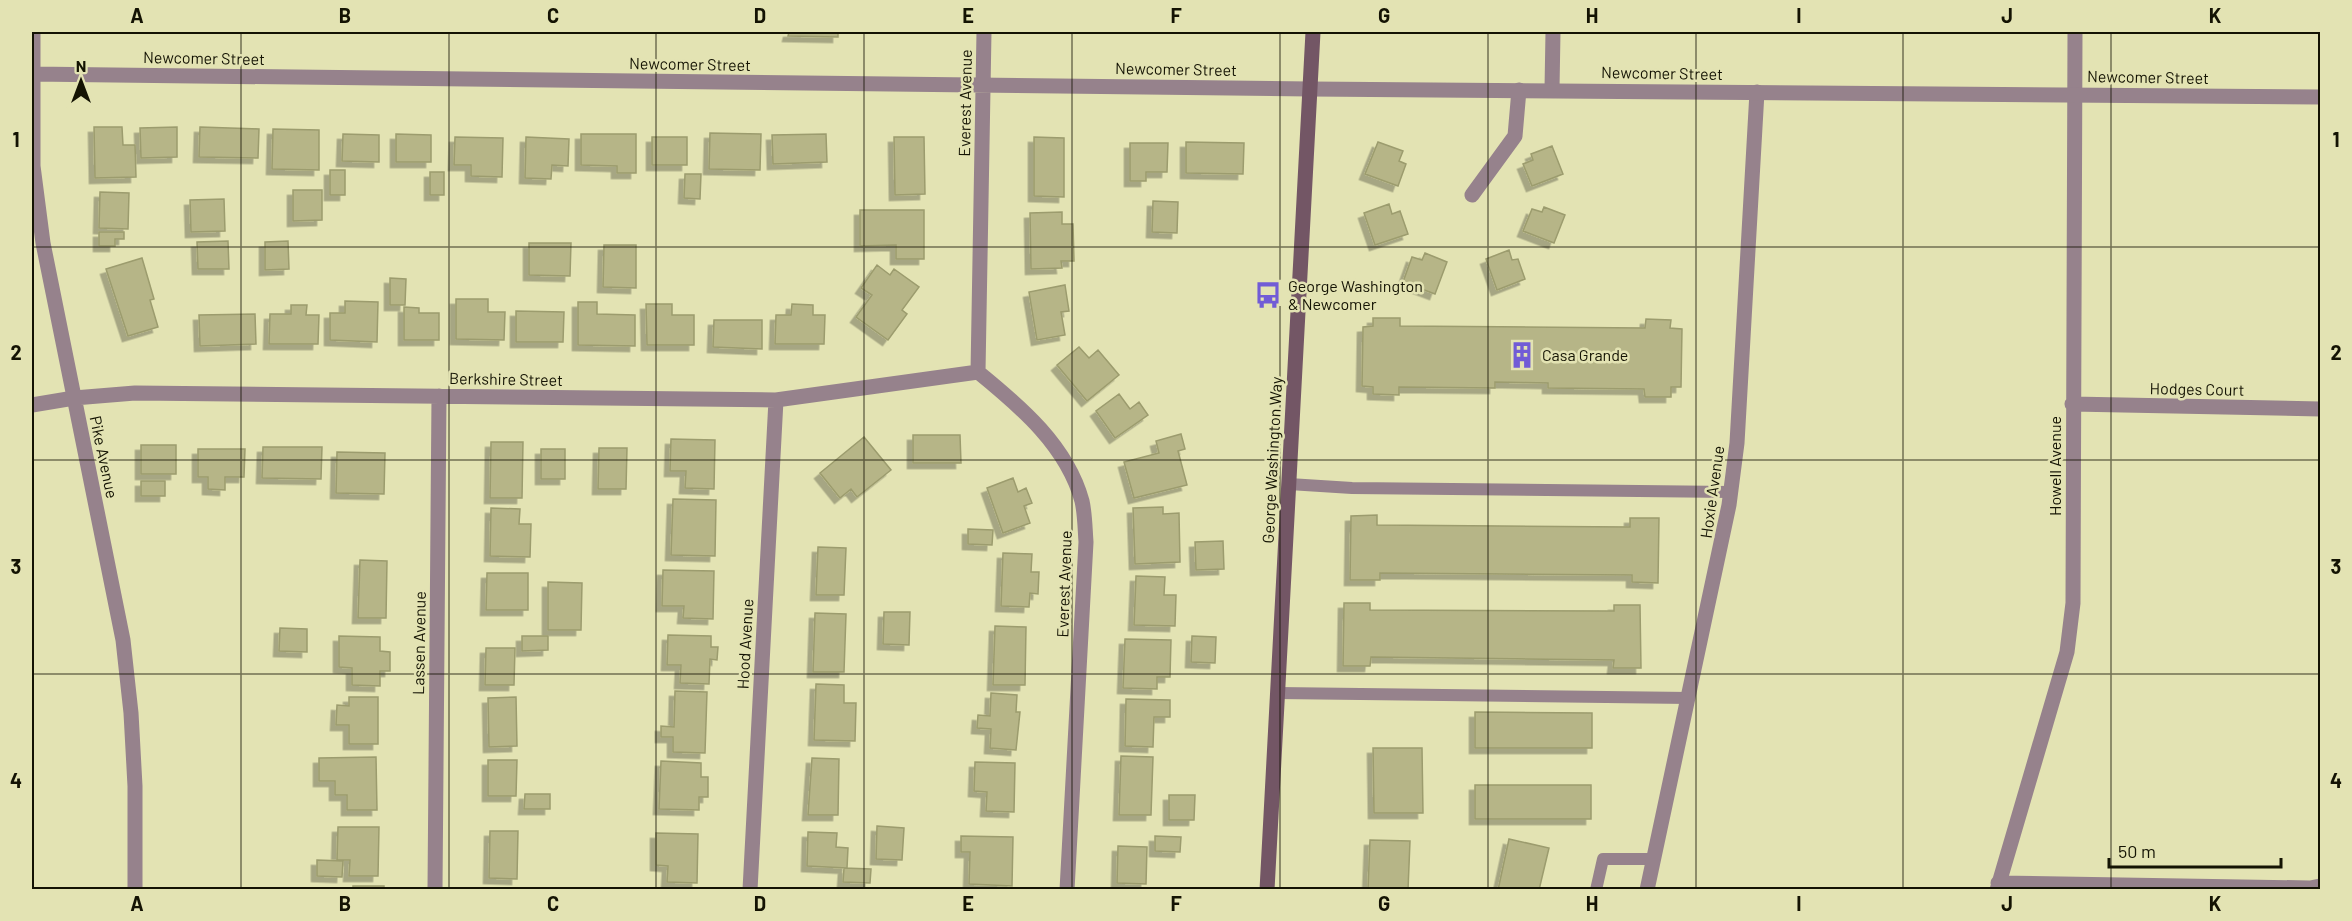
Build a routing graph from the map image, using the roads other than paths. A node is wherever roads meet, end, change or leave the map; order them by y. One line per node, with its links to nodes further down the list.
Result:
1 (33, 32): 6 (street, Pike Avenue)
2 (984, 32): 7 (street, Everest Avenue)
3 (1313, 32): 8 (main road, George Washington Way)
4 (1552, 32): 9 (street)
5 (2075, 32): 12 (street, Howell Avenue)
6 (32, 74): 7 (street, Newcomer Street); 17 (street, Pike Avenue)
7 (984, 86): 8 (street, Newcomer Street); 15 (street, Everest Avenue)
8 (1310, 89): 10 (street, Newcomer Street); 22 (main road, George Washington Way)
9 (1552, 89): 10 (street, Newcomer Street); 11 (street, Newcomer Street)
10 (1519, 90): 14 (street)
11 (1757, 92): 12 (street, Newcomer Street); 23 (street, Hoxie Avenue)
12 (2075, 94): 13 (street, Newcomer Street); 19 (street, Howell Avenue)
13 (2320, 97)
14 (1472, 195)
15 (978, 372): 18 (street, Berkshire Street); 32 (street, Everest Avenue)
16 (439, 396): 17 (street, Berkshire Street); 18 (street, Berkshire Street); 30 (street, Lassen Avenue)
17 (74, 398): 20 (street, Berkshire Street); 29 (street, Pike Avenue)
18 (776, 400): 31 (street, Hood Avenue)
19 (2072, 404): 21 (street, Hodges Court); 27 (street, Howell Avenue)
20 (32, 405)
21 (2320, 409)
22 (1289, 484): 23 (lane); 24 (main road, George Washington Way)
23 (1731, 492): 25 (street, Hoxie Avenue)
24 (1278, 693): 25 (lane); 33 (main road, George Washington Way)
25 (1689, 698): 26 (street, Hoxie Avenue)
26 (1654, 859): 34 (lane); 35 (street, Hoxie Avenue)
27 (1997, 886): 28 (street)
28 (2320, 886)
29 (135, 890)
30 (435, 890)
31 (750, 890)
32 (1067, 890)
33 (1267, 890)
34 (1596, 890)
35 (1647, 890)

